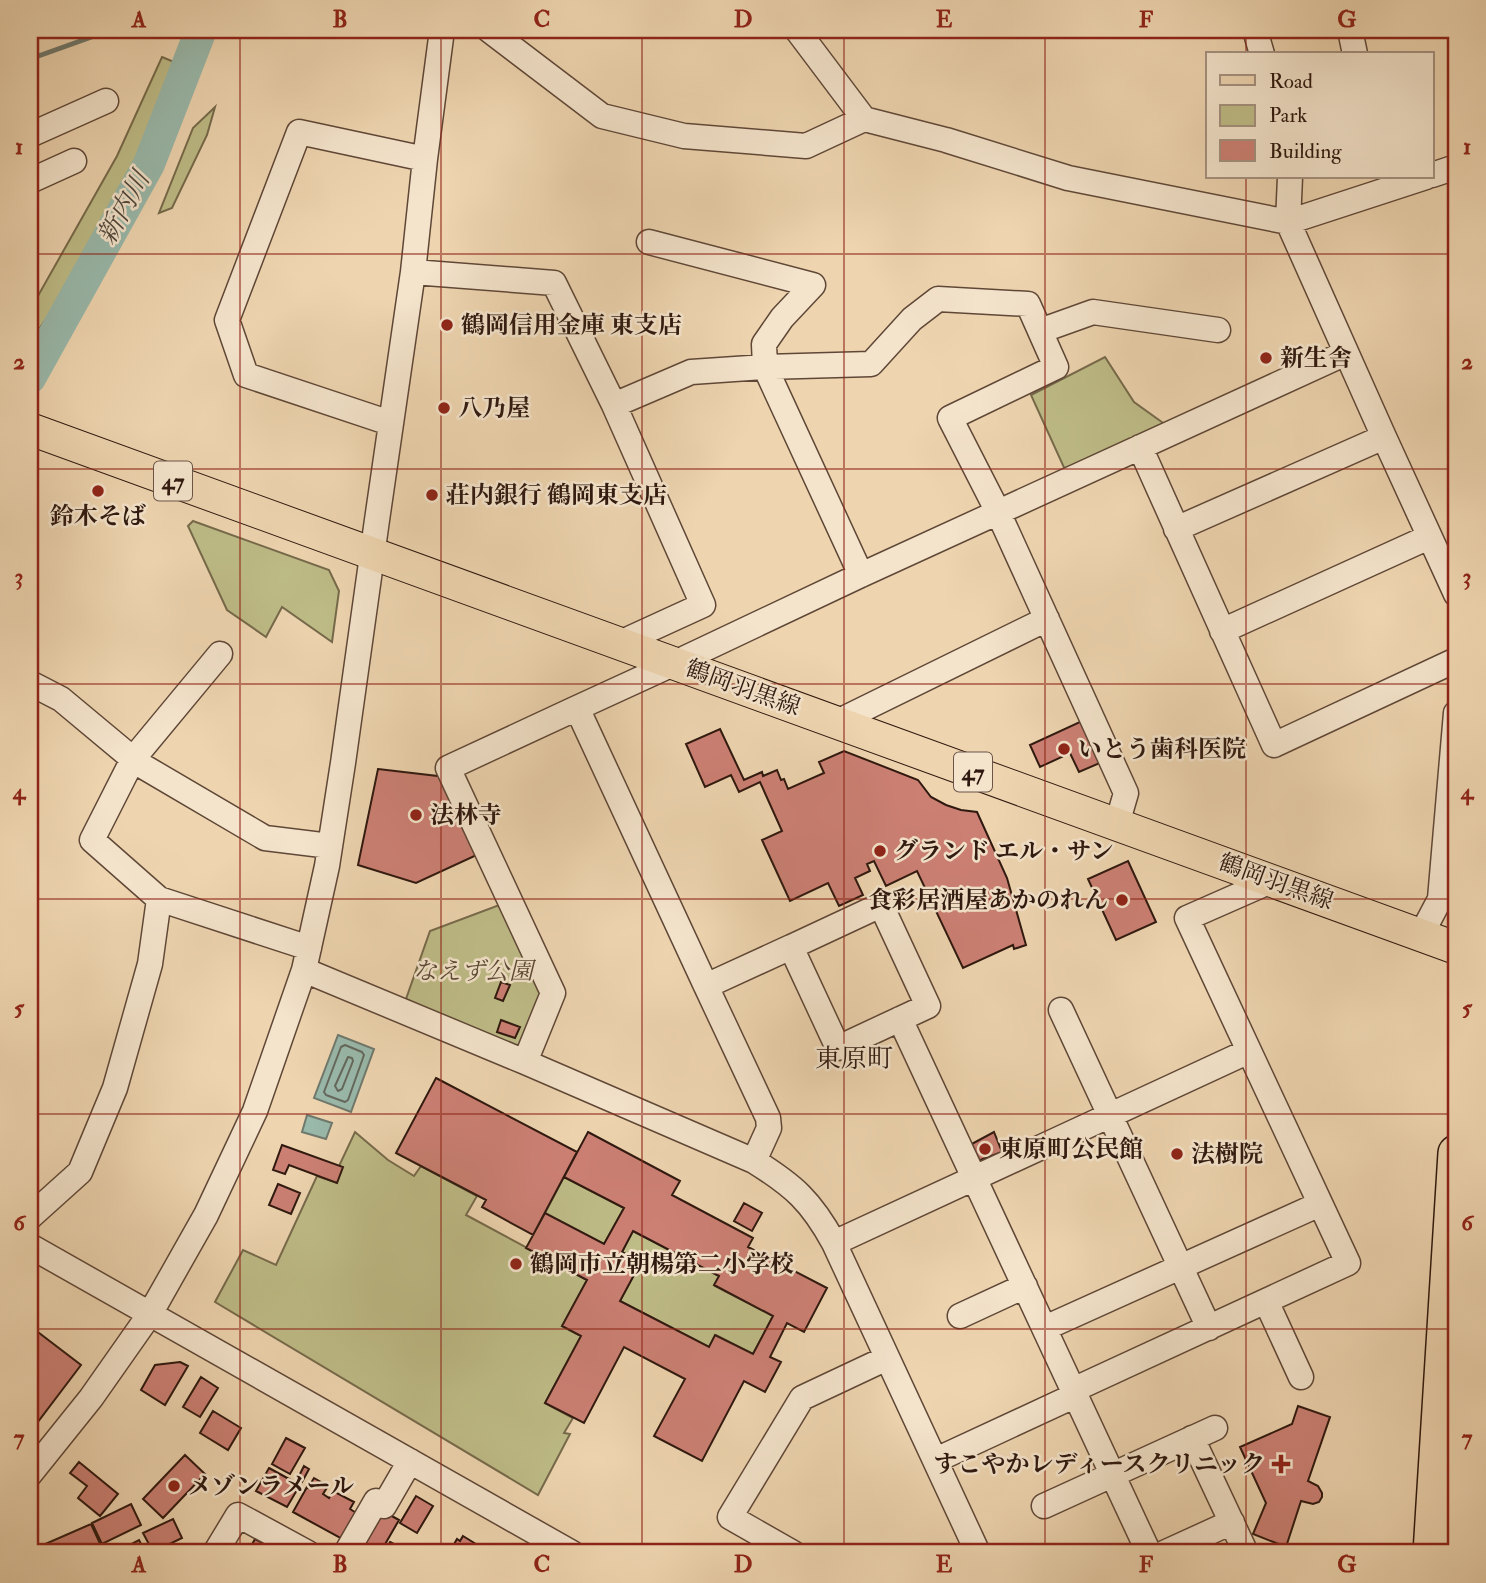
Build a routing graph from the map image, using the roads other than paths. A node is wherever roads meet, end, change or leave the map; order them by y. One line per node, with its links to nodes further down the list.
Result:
1 (442, 30): 11 (street)
2 (489, 30): 9 (street)
3 (797, 30): 9 (street)
4 (1255, 30): 6 (street)
5 (1350, 30): 7 (street)
6 (1261, 52)
7 (1356, 52)
8 (106, 101): 10 (street)
9 (864, 119): 19 (street)
10 (30, 135)
11 (425, 159): 21 (street); 27 (street)
12 (74, 161): 17 (street)
13 (1456, 167): 14 (street)
14 (1434, 174)
15 (1290, 178): 19 (street)
16 (1419, 178): 18 (street)
17 (30, 181)
18 (1383, 183): 19 (street)
19 (1288, 222): 24 (street)
20 (649, 242): 25 (street)
21 (413, 272): 26 (street); 27 (street)
22 (1218, 330): 23 (street)
23 (1040, 331): 25 (street); 31 (street)
24 (1346, 353): 29 (street); 30 (street)
25 (765, 366): 26 (street); 35 (street)
26 (614, 405): 39 (street)
27 (390, 423): 34 (street)
28 (43, 434): 34 (main road, 鶴岡羽黒線 / 47)
29 (1384, 437): 32 (street); 33 (street)
30 (1140, 447): 31 (street); 32 (street)
31 (998, 512): 35 (street); 37 (street)
32 (1177, 529): 38 (street)
33 (1429, 537): 36 (street); 38 (street)
34 (372, 553): 39 (main road, 鶴岡羽黒線 / 47); 49 (street)
35 (861, 575): 42 (street)
36 (1456, 594)
37 (1047, 619): 46 (street); 48 (street)
38 (1222, 631): 41 (street)
39 (620, 643): 42 (main road, 鶴岡羽黒線 / 47)
40 (220, 654): 47 (street)
41 (1456, 660)
42 (675, 663): 44 (street); 46 (main road, 鶴岡羽黒線 / 47)
43 (30, 683): 47 (street)
44 (577, 708): 56 (street); 60 (street)
45 (1456, 713): 52 (street)
46 (837, 722): 48 (main road, 鶴岡羽黒線 / 47)
47 (133, 759): 49 (street); 51 (street)
48 (1117, 824): 50 (main road, 鶴岡羽黒線 / 47)
49 (330, 846): 55 (street)
50 (1271, 881): 52 (main road, 鶴岡羽黒線 / 47); 59 (street)
51 (159, 899): 55 (street); 66 (street)
52 (1420, 935): 54 (main road, 鶴岡羽黒線 / 47)
53 (791, 947): 56 (street); 58 (street); 58 (street)
54 (1456, 948)
55 (307, 959): 60 (street); 72 (street)
56 (706, 986): 63 (street)
57 (1061, 1010): 61 (street)
58 (900, 1019): 64 (street)
59 (1249, 1051): 61 (street); 65 (street)
60 (525, 1062): 63 (street)
61 (1110, 1115): 64 (street); 69 (street)
62 (1456, 1153): 96 (highway)
63 (754, 1161): 67 (street)
64 (974, 1178): 67 (street); 70 (street)
65 (1320, 1204): 69 (street); 71 (street)
66 (30, 1217)
67 (834, 1243): 76 (street)
68 (30, 1247): 72 (street)
69 (1180, 1267): 74 (street); 75 (street)
70 (1025, 1286): 73 (street); 74 (street)
71 (1266, 1301): 75 (street); 77 (street)
72 (150, 1314): 82 (street); 83 (street)
73 (960, 1316)
74 (1045, 1328): 78 (street)
75 (1209, 1328): 78 (street)
76 (887, 1358): 81 (street); 91 (street)
77 (1301, 1377)
78 (1074, 1393): 81 (street); 84 (street)
79 (1215, 1428): 80 (street)
80 (1192, 1438): 84 (street); 86 (street)
81 (936, 1460): 92 (street)
82 (410, 1461): 89 (street); 90 (street)
83 (30, 1474)
84 (1113, 1475): 85 (street); 93 (street)
85 (1044, 1507)
86 (1232, 1522): 94 (street); 95 (street)
87 (215, 1553): 88 (street)
88 (308, 1553)
89 (346, 1553)
90 (570, 1553)
91 (793, 1553)
92 (978, 1553)
93 (1149, 1553)
94 (1164, 1553)
95 (1247, 1553)
96 (1432, 1553)

